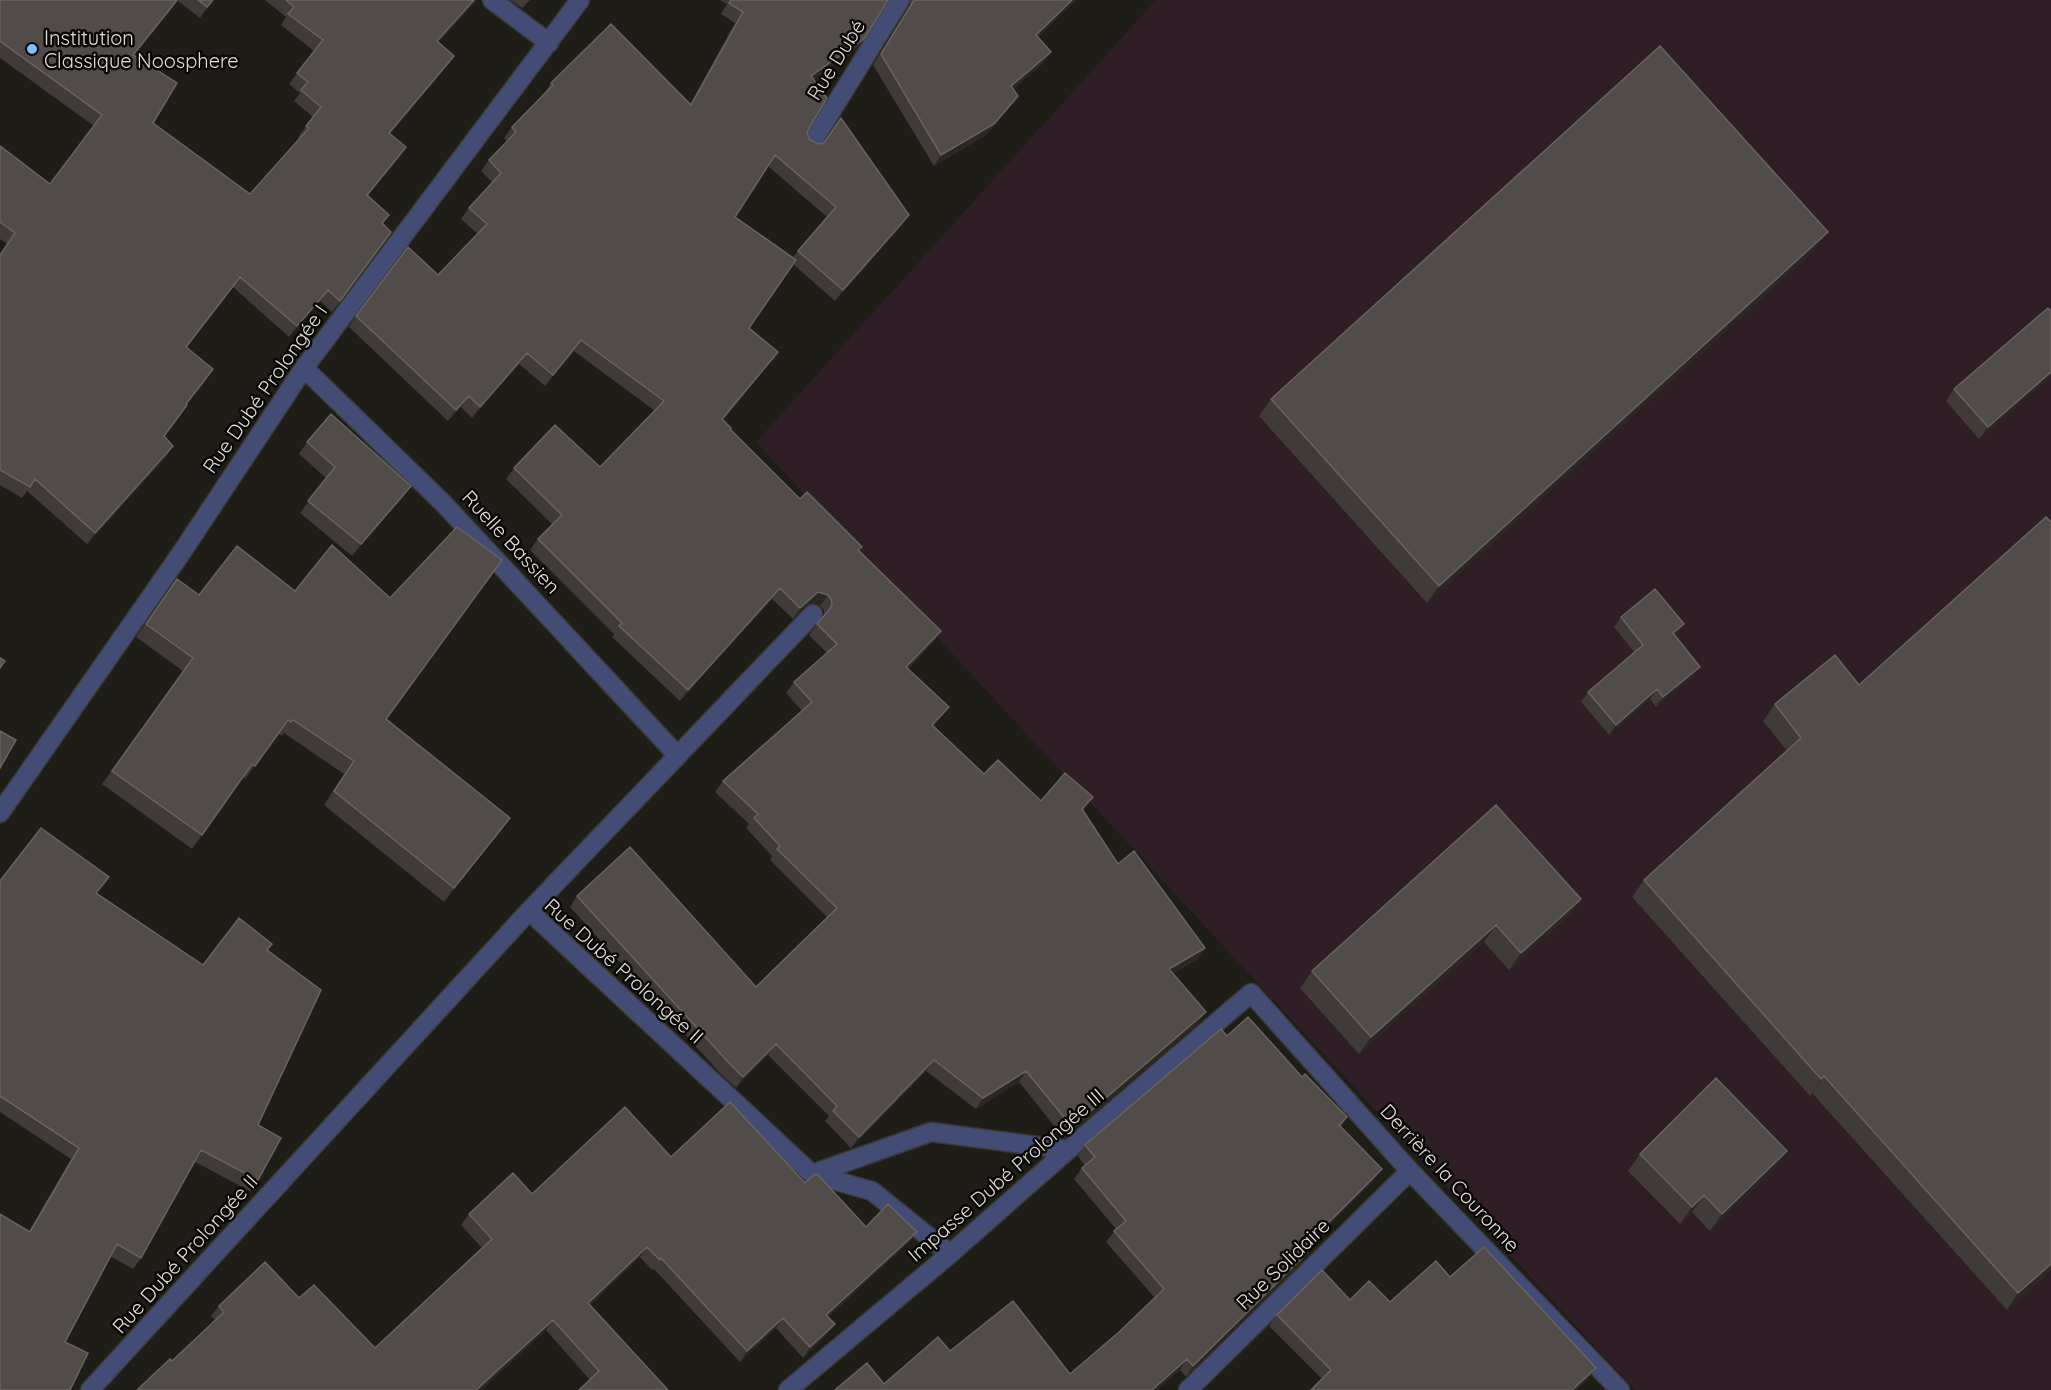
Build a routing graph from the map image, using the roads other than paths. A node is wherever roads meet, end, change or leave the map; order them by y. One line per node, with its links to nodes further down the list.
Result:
1 (492, 0): 4 (street)
2 (580, 0): 4 (street, Rue Dubé Prolongée I)
3 (900, 0): 5 (street, Rue Dubé)
4 (549, 43): 6 (street, Rue Dubé Prolongée I)
5 (811, 144)
6 (304, 368): 8 (street, Ruelle Bassien); 9 (street, Rue Dubé Prolongée I)
7 (813, 614): 8 (street)
8 (677, 755): 10 (street)
9 (0, 813)
10 (529, 911): 14 (street, Rue Dubé Prolongée II); 17 (street, Rue Dubé Prolongée II)
11 (1251, 993): 12 (street, Impasse Dubé Prolongée III); 13 (street, Derrière la Couronne)
12 (1068, 1149): 14 (street); 15 (street, Impasse Dubé Prolongée III)
13 (1410, 1171): 16 (street, Derrière la Couronne); 19 (street, Rue Solidaire)
14 (812, 1174): 15 (street)
15 (950, 1254): 18 (street, Impasse Dubé Prolongée III)
16 (1608, 1386)
17 (90, 1390)
18 (788, 1390)
19 (1188, 1390)

